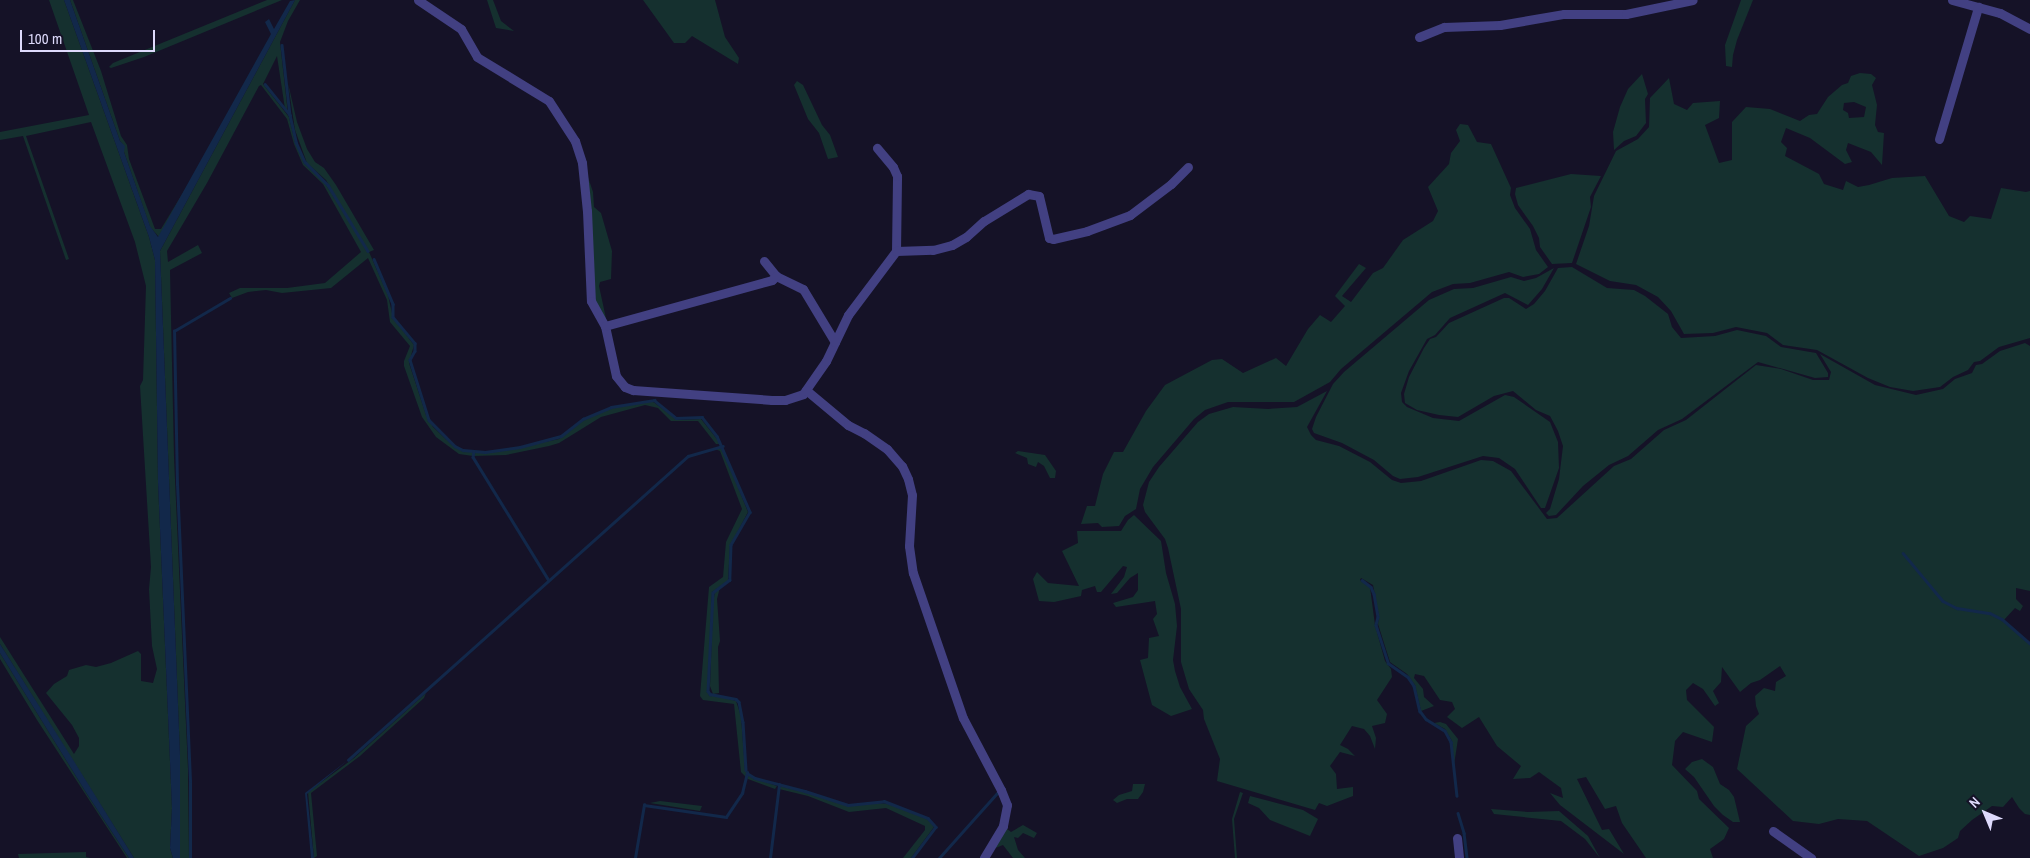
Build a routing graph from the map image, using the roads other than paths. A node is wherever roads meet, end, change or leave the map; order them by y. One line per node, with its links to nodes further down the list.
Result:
1 (418, 0): 13 (street)
2 (1693, 0): 6 (street)
3 (1952, 0): 4 (street)
4 (1978, 7): 5 (street); 7 (street)
5 (2030, 29)
6 (1419, 37)
7 (1939, 139)
8 (877, 148): 10 (street)
9 (1188, 167): 10 (street)
10 (896, 251): 14 (street)
11 (764, 261): 12 (street)
12 (776, 276): 13 (street); 14 (street)
13 (604, 326): 15 (street)
14 (835, 342): 15 (street)
15 (806, 390): 18 (street)
16 (1773, 831): 20 (street)
17 (1457, 838): 19 (street)
18 (984, 858)
19 (1459, 858)
20 (1812, 858)

